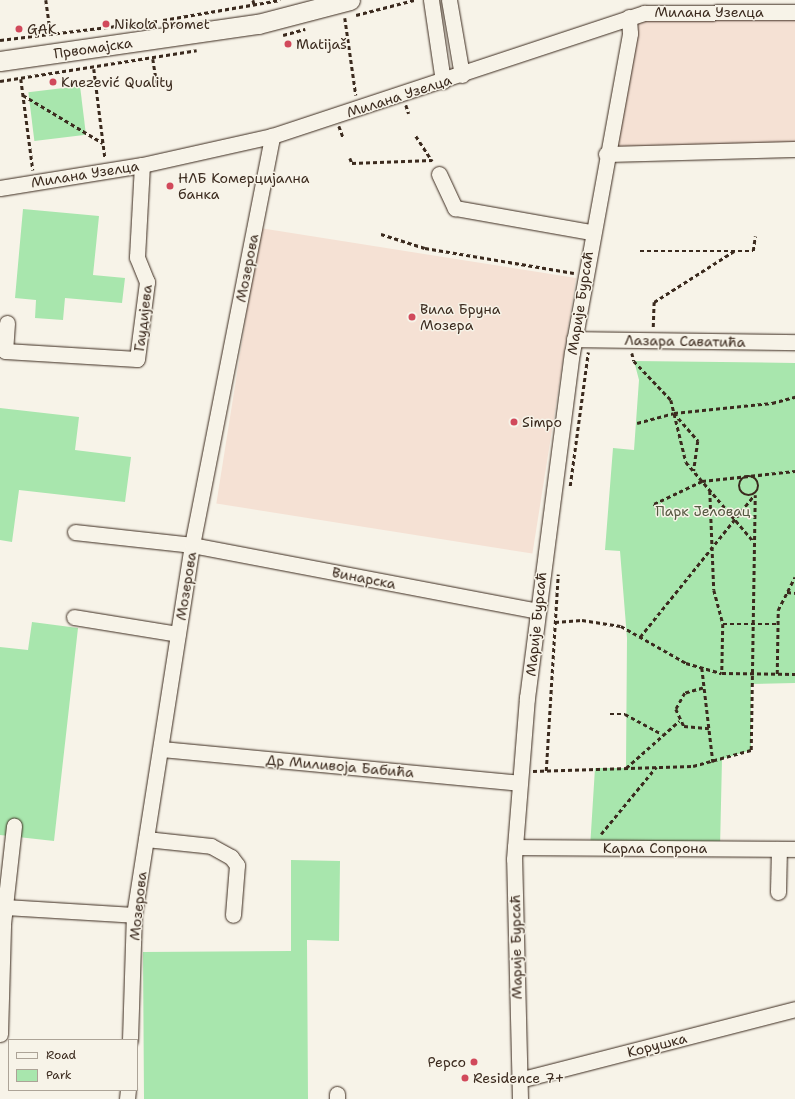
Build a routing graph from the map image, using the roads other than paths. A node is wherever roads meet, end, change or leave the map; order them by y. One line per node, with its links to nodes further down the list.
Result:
1 (350, 0): 6 (main road, Првомајска)
2 (431, 0): 8 (street)
3 (449, 0): 7 (street)
4 (795, 12): 5 (street, Милана Узелца)
5 (629, 17): 7 (street, Милана Узелца); 11 (street, Марије Бурсаћ)
6 (0, 61)
7 (462, 75): 8 (street, Милана Узелца)
8 (443, 81): 9 (street, Милана Узелца)
9 (272, 136): 12 (street, Милана Узелца); 20 (street, Мозерова)
10 (795, 149): 11 (street)
11 (606, 154): 15 (street, Марије Бурсаћ)
12 (142, 165): 14 (street, Милана Узелца); 16 (street, Гаудијева)
13 (439, 174): 15 (street)
14 (0, 188)
15 (591, 232): 17 (street, Марије Бурсаћ)
16 (7, 323)
17 (574, 339): 18 (street, Лазара Саватића); 21 (street, Марије Бурсаћ)
18 (795, 342)
19 (75, 532): 20 (street, Винарска)
20 (192, 545): 21 (street, Винарска); 23 (street, Мозерова)
21 (537, 611): 25 (street, Марије Бурсаћ)
22 (74, 617): 23 (street)
23 (178, 634): 24 (street, Мозерова)
24 (162, 750): 25 (street, Др Миливоја Бабића); 27 (street, Мозерова)
25 (520, 776): 28 (street, Марије Бурсаћ)
26 (14, 826): 32 (street)
27 (146, 839): 33 (street, Мозерова); 34 (street)
28 (515, 847): 29 (street, Карла Сопрона); 38 (street, Марије Бурсаћ)
29 (779, 849): 30 (street, Карла Сопрона); 31 (street)
30 (795, 849)
31 (778, 892)
32 (5, 907): 33 (street); 36 (street)
33 (134, 915): 37 (street, Мозерова)
34 (233, 915)
35 (795, 1009): 38 (street, Корушка)
36 (0, 1034)
37 (130, 1039)
38 (519, 1080): 39 (street, Марије Бурсаћ)
39 (520, 1099)

